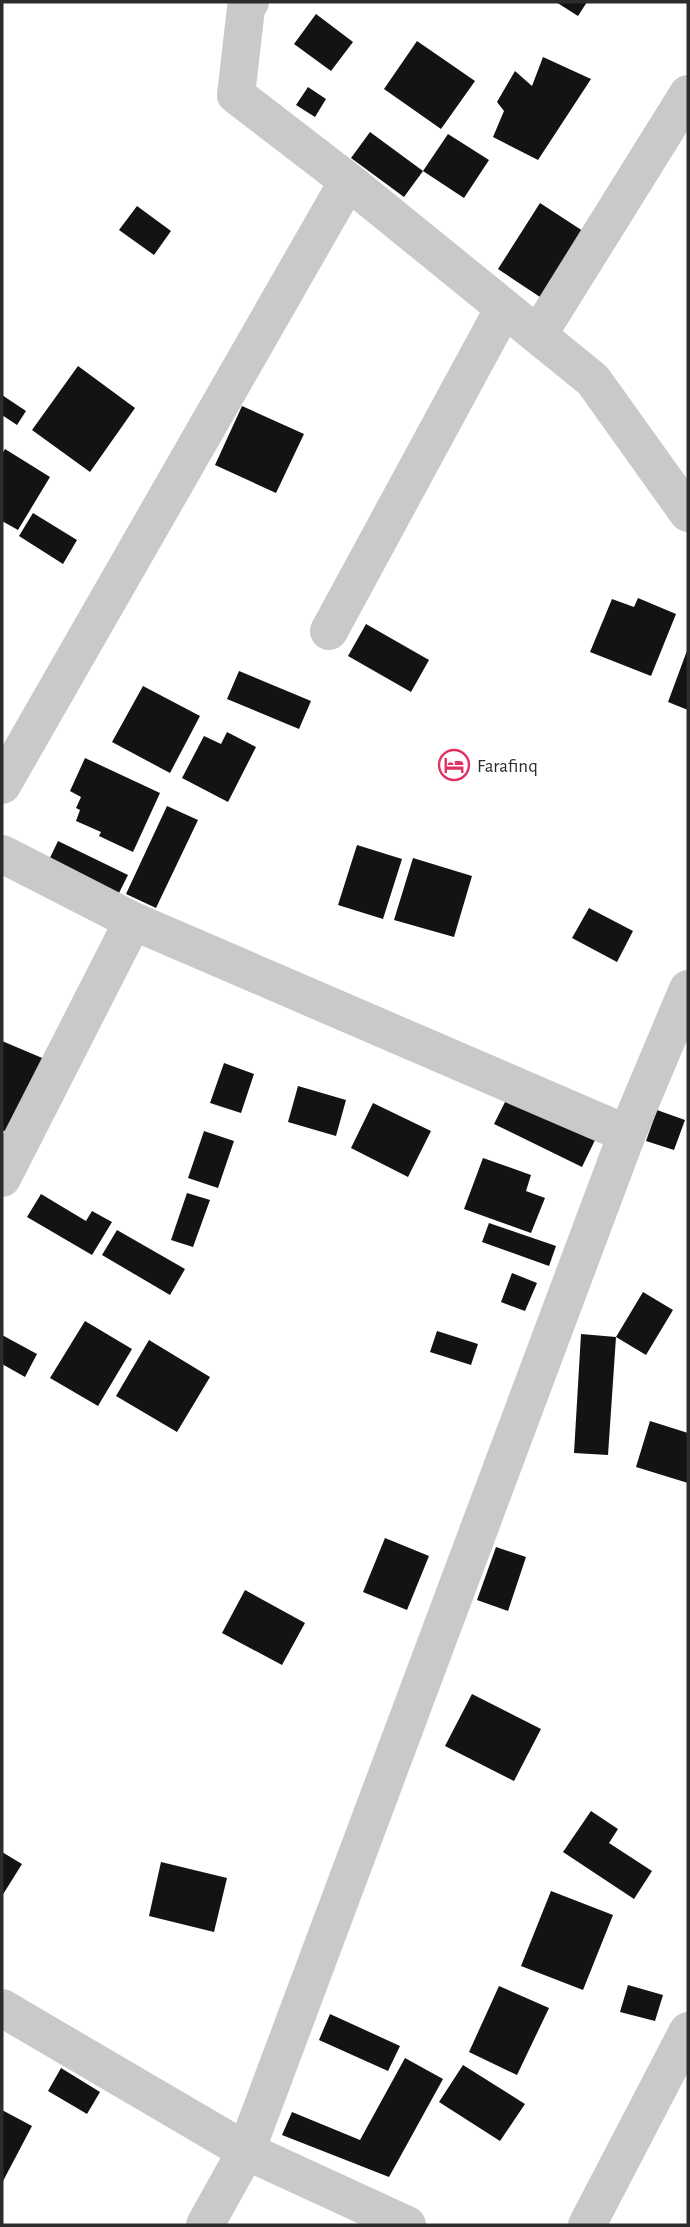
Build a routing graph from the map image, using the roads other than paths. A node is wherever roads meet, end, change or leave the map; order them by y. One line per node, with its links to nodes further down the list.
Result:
1 (250, 2): 3 (street)
2 (688, 94): 5 (street)
3 (348, 181): 4 (street); 8 (street)
4 (504, 308): 5 (street); 7 (street)
5 (538, 335): 6 (street)
6 (688, 513)
7 (329, 631)
8 (2, 785)
9 (2, 854): 10 (street)
10 (133, 921): 12 (street); 13 (street)
11 (688, 989): 12 (street)
12 (627, 1134): 16 (street)
13 (2, 1178)
14 (2, 2008): 16 (street)
15 (688, 2031): 19 (street)
16 (246, 2151): 17 (street); 18 (street)
17 (205, 2225)
18 (407, 2225)
19 (587, 2225)

